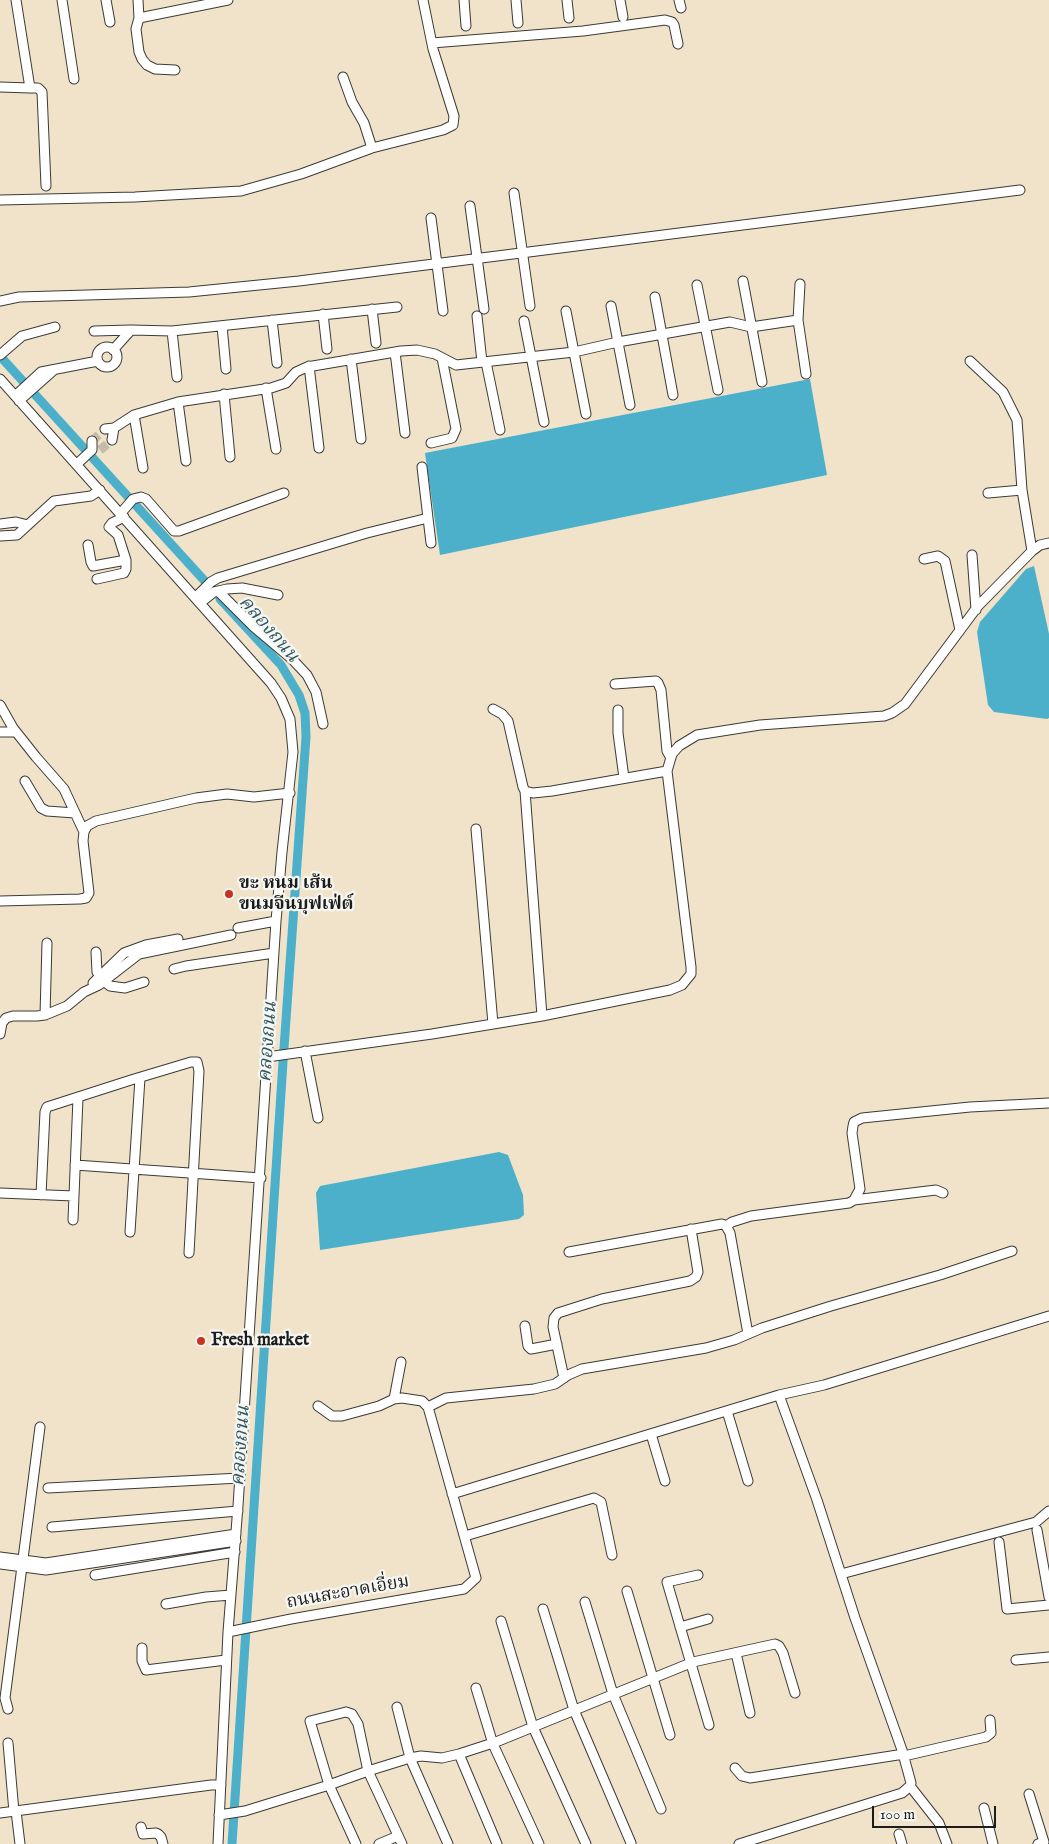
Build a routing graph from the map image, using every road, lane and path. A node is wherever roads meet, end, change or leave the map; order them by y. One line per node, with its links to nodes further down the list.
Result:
1 (16, 0): 23 (street)
2 (62, 0): 21 (street)
3 (106, 0): 14 (street)
4 (138, 0): 12 (street)
5 (228, 0): 12 (street)
6 (423, 0): 17 (street)
7 (464, 0): 16 (street)
8 (516, 0): 15 (street)
9 (567, 0): 13 (street)
10 (620, 0): 11 (street)
11 (623, 16)
12 (139, 18): 19 (street)
13 (569, 18)
14 (110, 22)
15 (518, 23)
16 (466, 26)
17 (432, 43): 18 (street); 24 (street)
18 (678, 44)
19 (175, 70)
20 (343, 77): 24 (street)
21 (74, 78)
22 (0, 87): 23 (street)
23 (30, 88): 25 (street)
24 (372, 148): 28 (street)
25 (46, 186)
26 (1020, 190): 31 (street)
27 (514, 193): 31 (street)
28 (0, 200)
29 (470, 206): 32 (street)
30 (431, 218): 33 (street)
31 (523, 253): 32 (street); 39 (street)
32 (477, 259): 33 (street); 69 (street)
33 (437, 264): 38 (street); 43 (street)
34 (743, 281): 51 (street)
35 (800, 284): 47 (street)
36 (697, 285): 50 (street)
37 (655, 297): 56 (street)
38 (0, 301)
39 (530, 306)
40 (611, 306): 57 (street)
41 (398, 307): 42 (street)
42 (372, 309): 45 (street); 58 (street)
43 (443, 311)
44 (566, 311): 63 (street)
45 (323, 314): 46 (street); 59 (street)
46 (272, 320): 49 (street); 70 (street)
47 (798, 320): 51 (street); 73 (street)
48 (524, 321): 65 (street)
49 (222, 326): 55 (street); 72 (street)
50 (705, 326): 51 (street); 56 (street); 78 (street)
51 (751, 327): 76 (street)
52 (55, 328): 61 (street)
53 (131, 330): 54 (street); 55 (street); 60 (street)
54 (94, 331)
55 (172, 331): 74 (street)
56 (662, 334): 57 (street); 80 (street)
57 (618, 342): 63 (street); 83 (street)
58 (376, 343)
59 (327, 349)
60 (113, 350): 67 (street); 67 (street)
61 (3, 352)
62 (395, 352): 64 (street); 66 (street); 88 (street)
63 (574, 352): 65 (street); 84 (street)
64 (442, 358): 69 (street); 91 (street)
65 (530, 358): 69 (street); 86 (street)
66 (351, 359): 71 (street); 89 (street)
67 (98, 361): 81 (street)
68 (970, 361): 101 (street)
69 (484, 362): 87 (street)
70 (277, 363)
71 (309, 366): 77 (street); 93 (street)
72 (226, 369)
73 (806, 374)
74 (177, 377)
75 (0, 379): 81 (street)
76 (762, 382)
77 (266, 388): 79 (street); 94 (street)
78 (718, 390)
79 (224, 394): 82 (street); 95 (street)
80 (673, 395)
81 (20, 396): 97 (street)
82 (178, 402): 85 (street); 96 (street)
83 (630, 405)
84 (586, 414)
85 (134, 415): 90 (street); 99 (street)
86 (544, 422)
87 (500, 430)
88 (405, 433)
89 (361, 439)
90 (112, 440)
91 (431, 443)
92 (94, 448): 97 (street)
93 (319, 448)
94 (276, 449)
95 (230, 457)
96 (186, 461)
97 (79, 462): 100 (street)
98 (422, 467): 105 (street)
99 (143, 468)
100 (100, 490): 104 (street); 107 (street)
101 (1022, 490): 103 (street); 112 (street)
102 (284, 493): 104 (street)
103 (988, 493)
104 (123, 513): 115 (street); 119 (street)
105 (428, 518): 109 (street); 119 (street)
106 (0, 524): 107 (street)
107 (28, 525): 108 (street)
108 (0, 536)
109 (431, 543)
110 (1049, 543): 112 (street)
111 (88, 545): 115 (street)
112 (1032, 551): 120 (street)
113 (972, 555): 120 (street)
114 (924, 559): 121 (street)
115 (126, 560): 116 (street)
116 (97, 579)
117 (216, 591): 118 (street); 119 (street); 126 (street)
118 (278, 595)
119 (200, 599): 134 (street)
120 (976, 610): 121 (street)
121 (960, 630): 129 (street)
122 (615, 684): 129 (street)
123 (0, 705): 128 (street)
124 (493, 709): 133 (street)
125 (618, 710): 131 (street)
126 (323, 724)
127 (0, 732): 128 (street)
128 (16, 732): 135 (street)
129 (671, 758): 130 (street)
130 (667, 771): 131 (street); 147 (street)
131 (624, 778): 133 (street)
132 (25, 781): 135 (street)
133 (525, 791): 147 (street)
134 (290, 793): 137 (street); 139 (street)
135 (75, 813): 137 (street)
136 (476, 829): 148 (street)
137 (84, 832): 138 (street)
138 (0, 901)
139 (276, 924): 142 (street); 144 (street)
140 (47, 943): 146 (street)
141 (96, 952): 144 (street)
142 (274, 953): 143 (street); 151 (street)
143 (174, 969)
144 (102, 979): 145 (street); 146 (street)
145 (144, 982)
146 (45, 1015): 149 (street)
147 (542, 1016): 148 (street)
148 (493, 1024): 150 (street)
149 (0, 1034)
150 (300, 1052): 151 (street); 155 (street)
151 (272, 1056): 159 (street)
152 (140, 1078): 153 (street); 157 (street); 158 (street)
153 (78, 1098): 156 (street); 162 (street)
154 (1049, 1103): 164 (street)
155 (318, 1118)
156 (75, 1165): 157 (street); 163 (street)
157 (134, 1169): 158 (street); 168 (street)
158 (194, 1174): 159 (street); 171 (street)
159 (261, 1178): 185 (street)
160 (0, 1193): 162 (street)
161 (943, 1193): 164 (street)
162 (41, 1194): 163 (street)
163 (74, 1196): 165 (street)
164 (854, 1200): 166 (street)
165 (73, 1220)
166 (726, 1226): 167 (street); 174 (street)
167 (691, 1230): 170 (street); 175 (street)
168 (130, 1232)
169 (1012, 1251): 174 (street)
170 (569, 1252)
171 (189, 1253)
172 (1049, 1316): 178 (street)
173 (525, 1326): 175 (street)
174 (748, 1334): 177 (street)
175 (557, 1344): 177 (street)
176 (401, 1362): 179 (street)
177 (564, 1378): 181 (street)
178 (779, 1395): 182 (street); 202 (street)
179 (394, 1399): 180 (street); 181 (street)
180 (318, 1406)
181 (428, 1407): 189 (street)
182 (727, 1411): 184 (street); 186 (street)
183 (40, 1427): 200 (street)
184 (651, 1434): 187 (street); 189 (street)
185 (240, 1478): 188 (street); 190 (street)
186 (748, 1481)
187 (665, 1482)
188 (48, 1488)
189 (452, 1494): 194 (street)
190 (238, 1511): 192 (street); 195 (street)
191 (1049, 1511): 202 (street)
192 (52, 1527)
193 (1037, 1530): 207 (street)
194 (465, 1536): 198 (street); 215 (street, ถนนสะอาดเอี่ยม)
195 (236, 1538): 197 (street); 200 (street)
196 (999, 1542): 210 (street)
197 (235, 1552): 203 (street); 206 (street)
198 (612, 1555)
199 (0, 1557): 200 (street)
200 (22, 1563): 201 (street); 227 (street)
201 (0, 1564)
202 (840, 1574): 237 (street)
203 (95, 1575)
204 (698, 1575): 214 (street)
205 (627, 1590): 222 (street)
206 (231, 1595): 209 (street); 215 (street)
207 (1049, 1597)
208 (584, 1602): 225 (street)
209 (166, 1604)
210 (1049, 1605)
211 (542, 1609): 228 (street)
212 (708, 1620): 214 (street)
213 (501, 1621): 232 (street)
214 (680, 1627): 221 (street)
215 (232, 1631): 219 (street)
216 (142, 1648): 219 (street)
217 (736, 1653): 221 (street); 224 (street); 229 (street)
218 (1049, 1658): 220 (street)
219 (226, 1660): 241 (street)
220 (1016, 1660)
221 (690, 1663): 222 (street); 231 (street)
222 (653, 1678): 225 (street); 233 (street)
223 (476, 1688): 235 (street)
224 (795, 1693)
225 (613, 1694): 228 (street); 246 (street)
226 (397, 1707): 238 (street)
227 (8, 1709)
228 (574, 1710): 232 (street); 253 (street)
229 (750, 1713)
230 (990, 1720): 237 (street)
231 (709, 1725)
232 (532, 1727): 235 (street); 262 (street)
233 (670, 1735)
234 (8, 1743): 247 (street)
235 (493, 1744): 236 (street); 261 (street)
236 (458, 1754): 238 (street); 260 (street)
237 (904, 1755): 239 (street); 243 (street)
238 (410, 1758): 240 (street); 259 (street)
239 (735, 1768)
240 (368, 1771): 242 (street); 242 (street); 252 (street)
241 (221, 1785): 247 (street); 249 (street)
242 (329, 1785): 249 (street); 257 (street)
243 (910, 1786): 263 (street); 265 (street)
244 (1029, 1794): 267 (street)
245 (984, 1808): 266 (street)
246 (661, 1809)
247 (15, 1811): 248 (street); 254 (street)
248 (0, 1814)
249 (223, 1815): 256 (street)
250 (141, 1827): 255 (street)
251 (899, 1834): 264 (street)
252 (400, 1840): 258 (street)
253 (631, 1843)
254 (20, 1844)
255 (163, 1844)
256 (218, 1844)
257 (356, 1844)
258 (379, 1844)
259 (448, 1844)
260 (497, 1844)
261 (538, 1844)
262 (586, 1844)
263 (739, 1844)
264 (902, 1844)
265 (947, 1844)
266 (993, 1844)
267 (1038, 1844)

